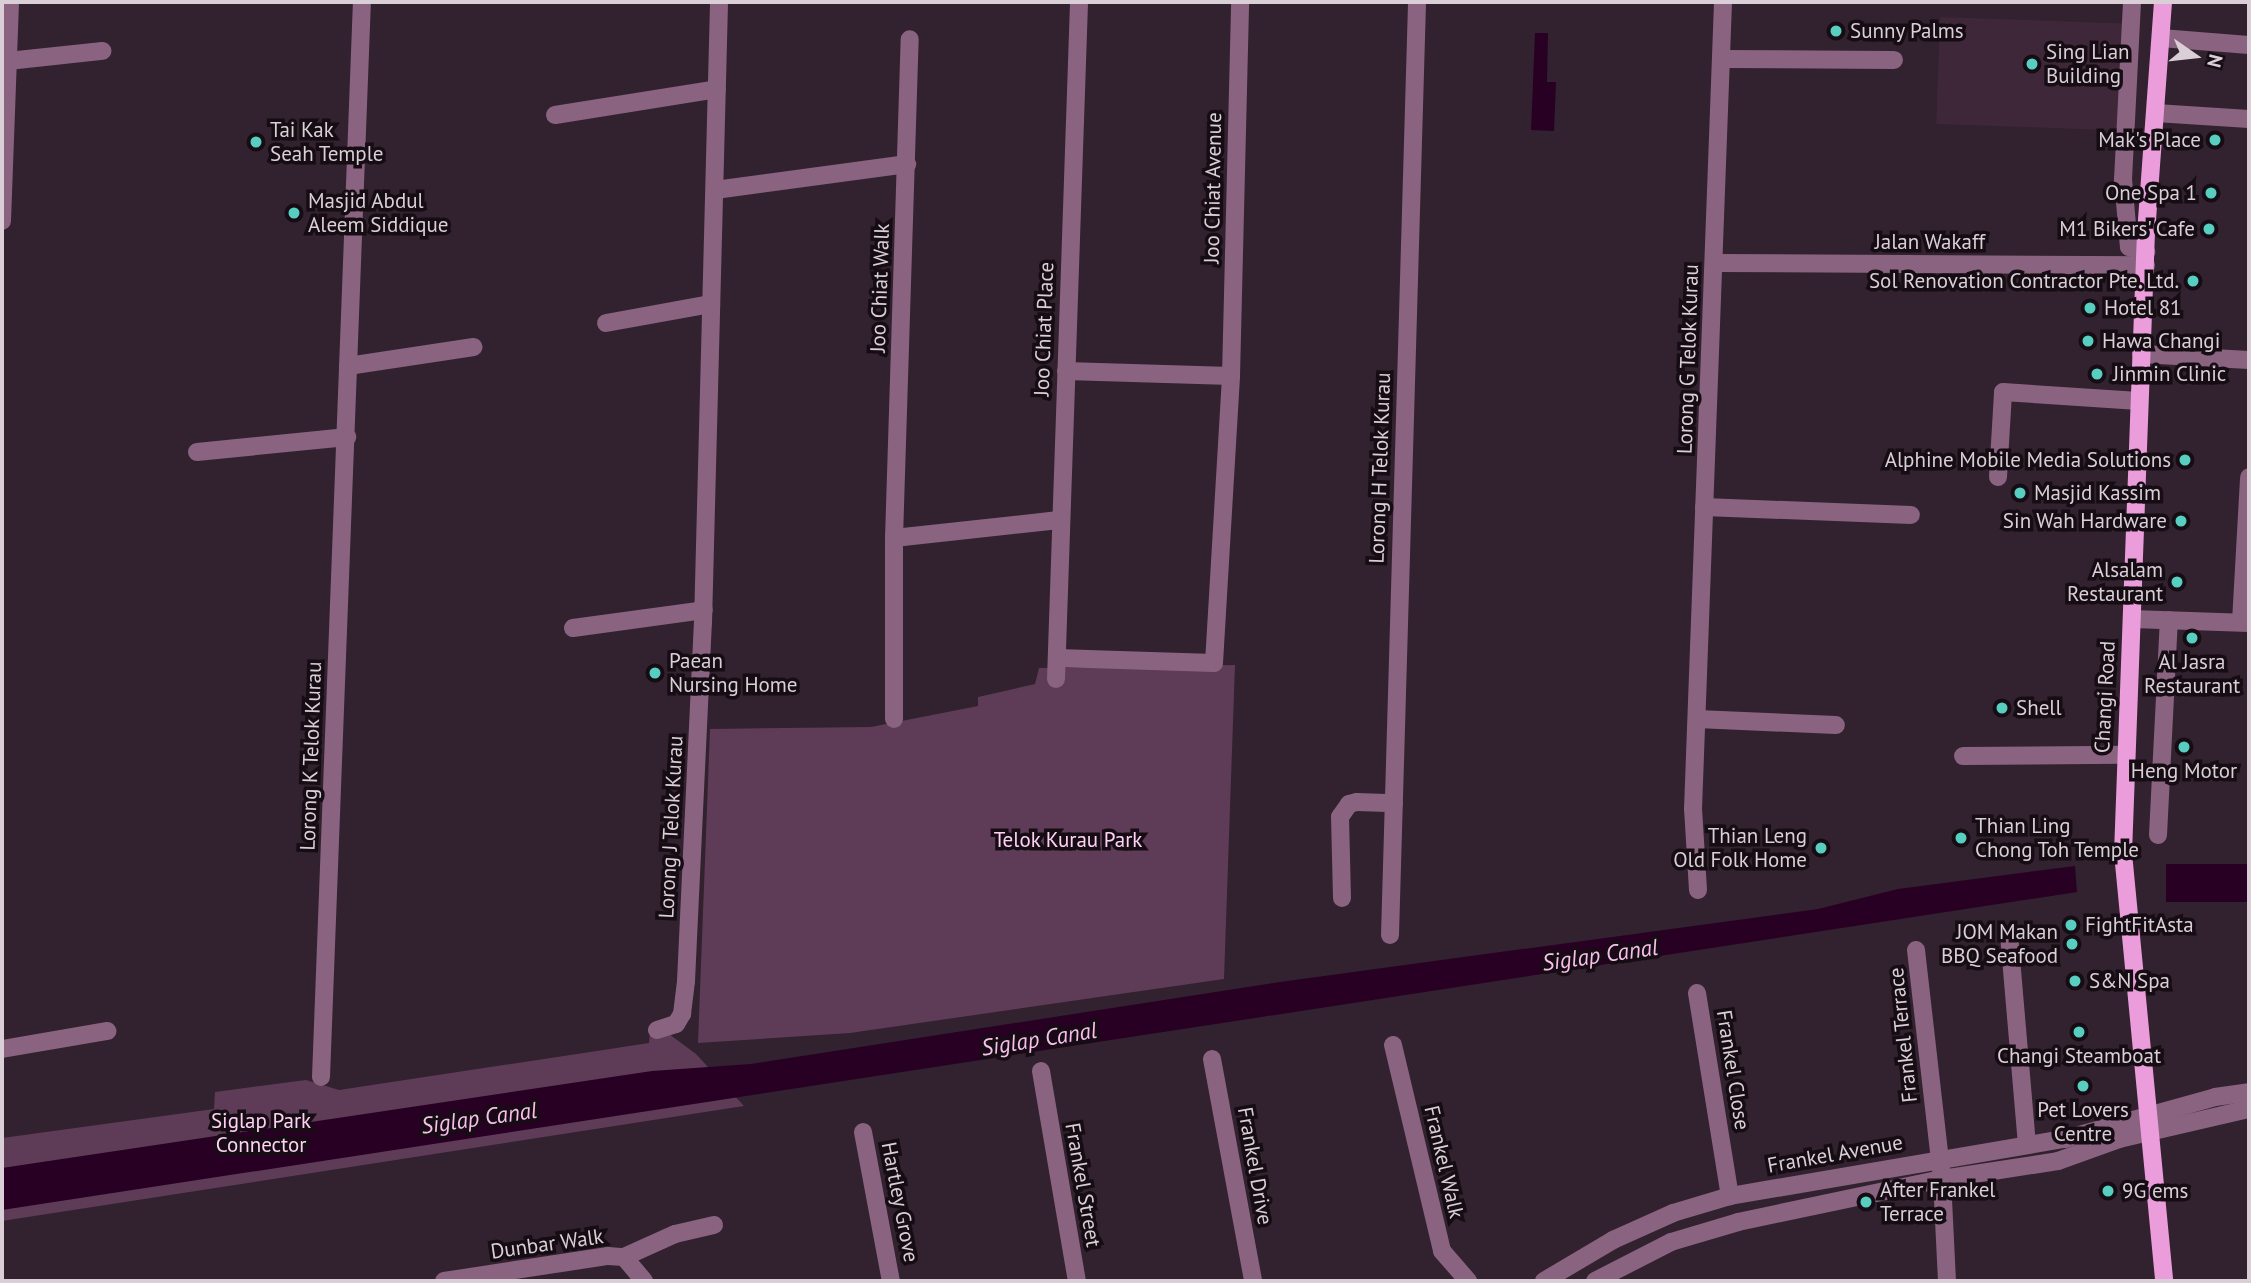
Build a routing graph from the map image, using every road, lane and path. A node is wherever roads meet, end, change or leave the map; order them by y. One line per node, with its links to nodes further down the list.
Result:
1 (10, 2): 16 (street)
2 (362, 2): 31 (street, Lorong K Telok Kurau)
3 (719, 2): 17 (street, Lorong J Telok Kurau)
4 (1079, 2): 32 (street, Joo Chiat Place)
5 (1240, 2): 33 (street, Joo Chiat Avenue)
6 (1417, 2): 54 (street, Lorong H Telok Kurau)
7 (1723, 2): 14 (street, Lorong G Telok Kurau)
8 (2132, 2): 24 (street)
9 (2163, 2): 10 (main road, Changi Road)
10 (2161, 38): 12 (street); 18 (main road, Changi Road)
11 (910, 39): 21 (street, Joo Chiat Walk)
12 (2249, 45)
13 (102, 51): 16 (street)
14 (1721, 59): 15 (street); 25 (street, Lorong G Telok Kurau)
15 (1894, 60)
16 (8, 61): 23 (street)
17 (717, 89): 19 (street); 22 (street, Lorong J Telok Kurau)
18 (2156, 113): 20 (street); 24 (main road, Changi Road)
19 (555, 115)
20 (2249, 119)
21 (907, 164): 22 (street); 42 (street, Joo Chiat Walk)
22 (715, 190): 26 (street, Lorong J Telok Kurau)
23 (2, 221)
24 (2146, 259): 25 (street, Jalan Wakaff); 29 (main road, Changi Road)
25 (1715, 264): 39 (street, Lorong G Telok Kurau)
26 (711, 304): 27 (street); 43 (street, Lorong J Telok Kurau)
27 (606, 323)
28 (474, 346): 31 (street)
29 (2141, 354): 30 (street); 34 (main road, Changi Road)
30 (2249, 360)
31 (348, 366): 35 (street, Lorong K Telok Kurau)
32 (1066, 371): 33 (street); 41 (street, Joo Chiat Place)
33 (1231, 376): 48 (street, Joo Chiat Avenue)
34 (2139, 401): 37 (street); 44 (main road, Changi Road)
35 (347, 437): 36 (street); 68 (street, Lorong K Telok Kurau)
36 (197, 452)
37 (1998, 477)
38 (2249, 477): 46 (street)
39 (1704, 507): 40 (street); 50 (street, Lorong G Telok Kurau)
40 (1911, 515)
41 (1059, 520): 42 (street); 48 (street, Joo Chiat Place)
42 (894, 538): 49 (street, Joo Chiat Walk)
43 (704, 610): 47 (street); 62 (street, Lorong J Telok Kurau)
44 (2132, 619): 45 (street); 52 (main road, Changi Road)
45 (2169, 620): 46 (street); 55 (street)
46 (2245, 622)
47 (573, 628)
48 (1214, 663)
49 (894, 719)
50 (1697, 719): 51 (street); 56 (street, Lorong G Telok Kurau)
51 (1836, 725)
52 (2125, 755): 53 (street); 71 (main road, Changi Road)
53 (1963, 756)
54 (1394, 803): 57 (street); 58 (street, Lorong H Telok Kurau)
55 (2158, 835)
56 (1698, 890)
57 (1342, 898)
58 (1390, 935)
59 (2009, 935): 73 (street)
60 (1916, 950): 74 (street, Frankel Terrace)
61 (1697, 993): 76 (street, Frankel Close)
62 (657, 1030)
63 (107, 1031): 65 (street)
64 (1393, 1045): 84 (street, Frankel Walk)
65 (2, 1049)
66 (1212, 1059): 83 (street, Frankel Drive)
67 (1041, 1071): 82 (street, Frankel Street)
68 (321, 1077)
69 (2249, 1093): 71 (street)
70 (2249, 1109): 71 (street)
71 (2150, 1124): 73 (street, Frankel Avenue); 75 (street); 88 (main road, Changi Road)
72 (863, 1132): 81 (street, Hartley Grove)
73 (2027, 1143): 74 (street, Frankel Avenue)
74 (1939, 1159): 75 (street, Frankel Terrace); 76 (street, Frankel Avenue)
75 (1942, 1179): 86 (street); 87 (street, Frankel Terrace)
76 (1730, 1196): 85 (street, Frankel Avenue)
77 (714, 1225): 78 (street)
78 (624, 1257): 79 (street, Dunbar Walk); 80 (street, Dunbar Walk)
79 (444, 1281)
80 (644, 1281)
81 (891, 1281)
82 (1077, 1281)
83 (1253, 1281)
84 (1468, 1281)
85 (1544, 1281)
86 (1595, 1281)
87 (1947, 1281)
88 (2164, 1281)

